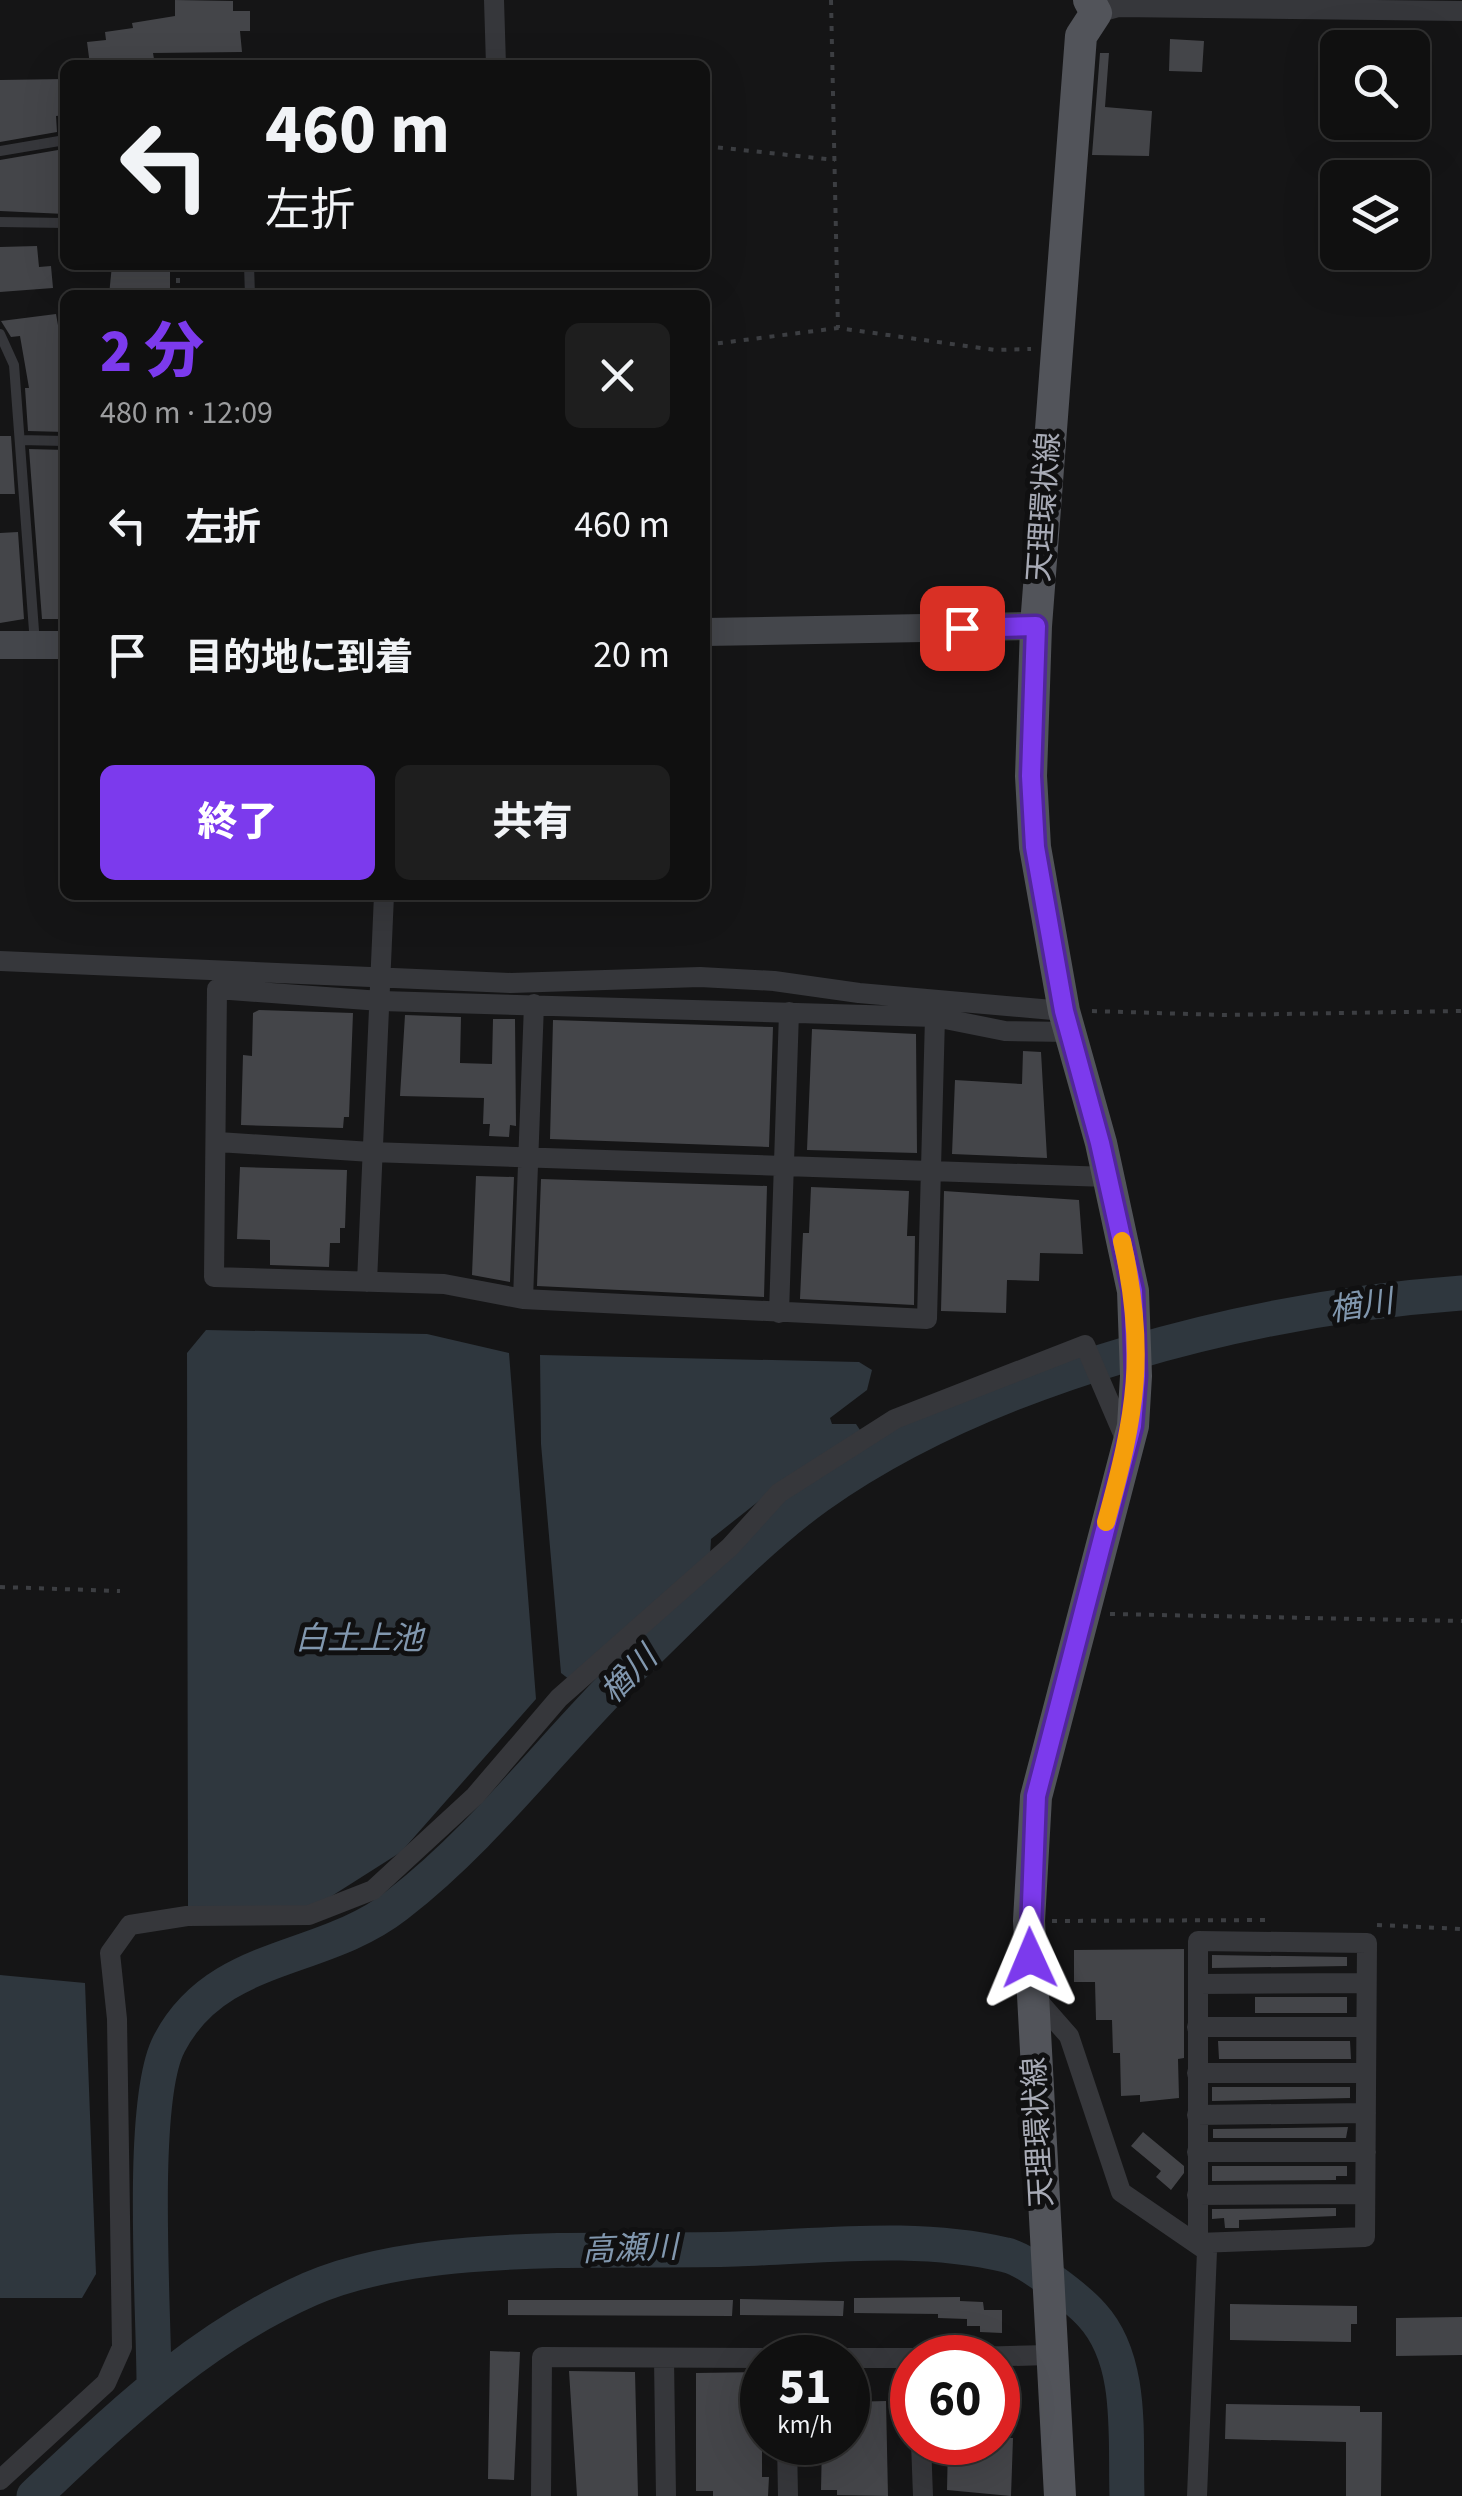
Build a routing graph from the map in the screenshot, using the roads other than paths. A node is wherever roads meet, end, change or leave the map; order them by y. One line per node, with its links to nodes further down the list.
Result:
1 (494, 0): 4 (street)
2 (1093, 7): 3 (street); 12 (main road, 天理環状線)
3 (1462, 11)
4 (496, 60)
5 (60, 141): 6 (lane)
6 (0, 152)
7 (0, 222): 8 (lane)
8 (60, 223)
9 (0, 334): 10 (lane)
10 (20, 440): 11 (lane); 16 (lane)
11 (60, 441)
12 (1036, 626): 13 (street); 24 (main road, 天理環状線)
13 (710, 632)
14 (60, 644): 16 (street)
15 (0, 645): 16 (street)
16 (35, 645)
17 (384, 900): 19 (street)
18 (0, 962): 19 (street)
19 (382, 977): 20 (street); 24 (street)
20 (382, 1001): 21 (street); 25 (street); 26 (street)
21 (534, 1004): 22 (street); 27 (street)
22 (789, 1012): 23 (street); 28 (street)
23 (936, 1017): 24 (street); 29 (street)
24 (1067, 1021): 30 (main road, 天理環状線)
25 (218, 1142): 26 (street); 31 (street)
26 (371, 1152): 27 (street); 31 (street)
27 (531, 1156): 28 (street); 32 (street)
28 (785, 1166): 29 (street); 33 (street)
29 (931, 1170): 30 (street); 33 (street)
30 (1108, 1177): 34 (main road, 天理環状線)
31 (367, 1282): 32 (street)
32 (523, 1299): 33 (street)
33 (779, 1313)
34 (1128, 1444): 37 (main road, 天理環状線); 55 (street)
35 (1366, 1983): 36 (street); 36 (street); 39 (street)
36 (1198, 1984): 38 (street)
37 (1032, 1994): 48 (street); 49 (main road, 天理環状線)
38 (1198, 2027): 39 (street); 41 (street)
39 (1366, 2027): 40 (street)
40 (1366, 2072): 41 (street); 42 (street)
41 (1198, 2073): 43 (street)
42 (1366, 2113): 43 (street); 45 (street)
43 (1197, 2115): 44 (street)
44 (1197, 2152): 45 (street); 47 (street)
45 (1366, 2152): 46 (street)
46 (1366, 2194): 47 (street); 48 (street)
47 (1197, 2195): 48 (street)
48 (1198, 2243): 61 (street)
49 (1049, 2355): 50 (street); 60 (main road, 天理環状線)
50 (1020, 2356)
51 (740, 2358): 52 (street)
52 (664, 2359): 56 (street); 57 (street)
53 (787, 2465): 58 (street)
54 (922, 2465): 59 (street)
55 (0, 2480)
56 (541, 2496)
57 (666, 2496)
58 (788, 2496)
59 (923, 2496)
60 (1060, 2496)
61 (1197, 2496)

